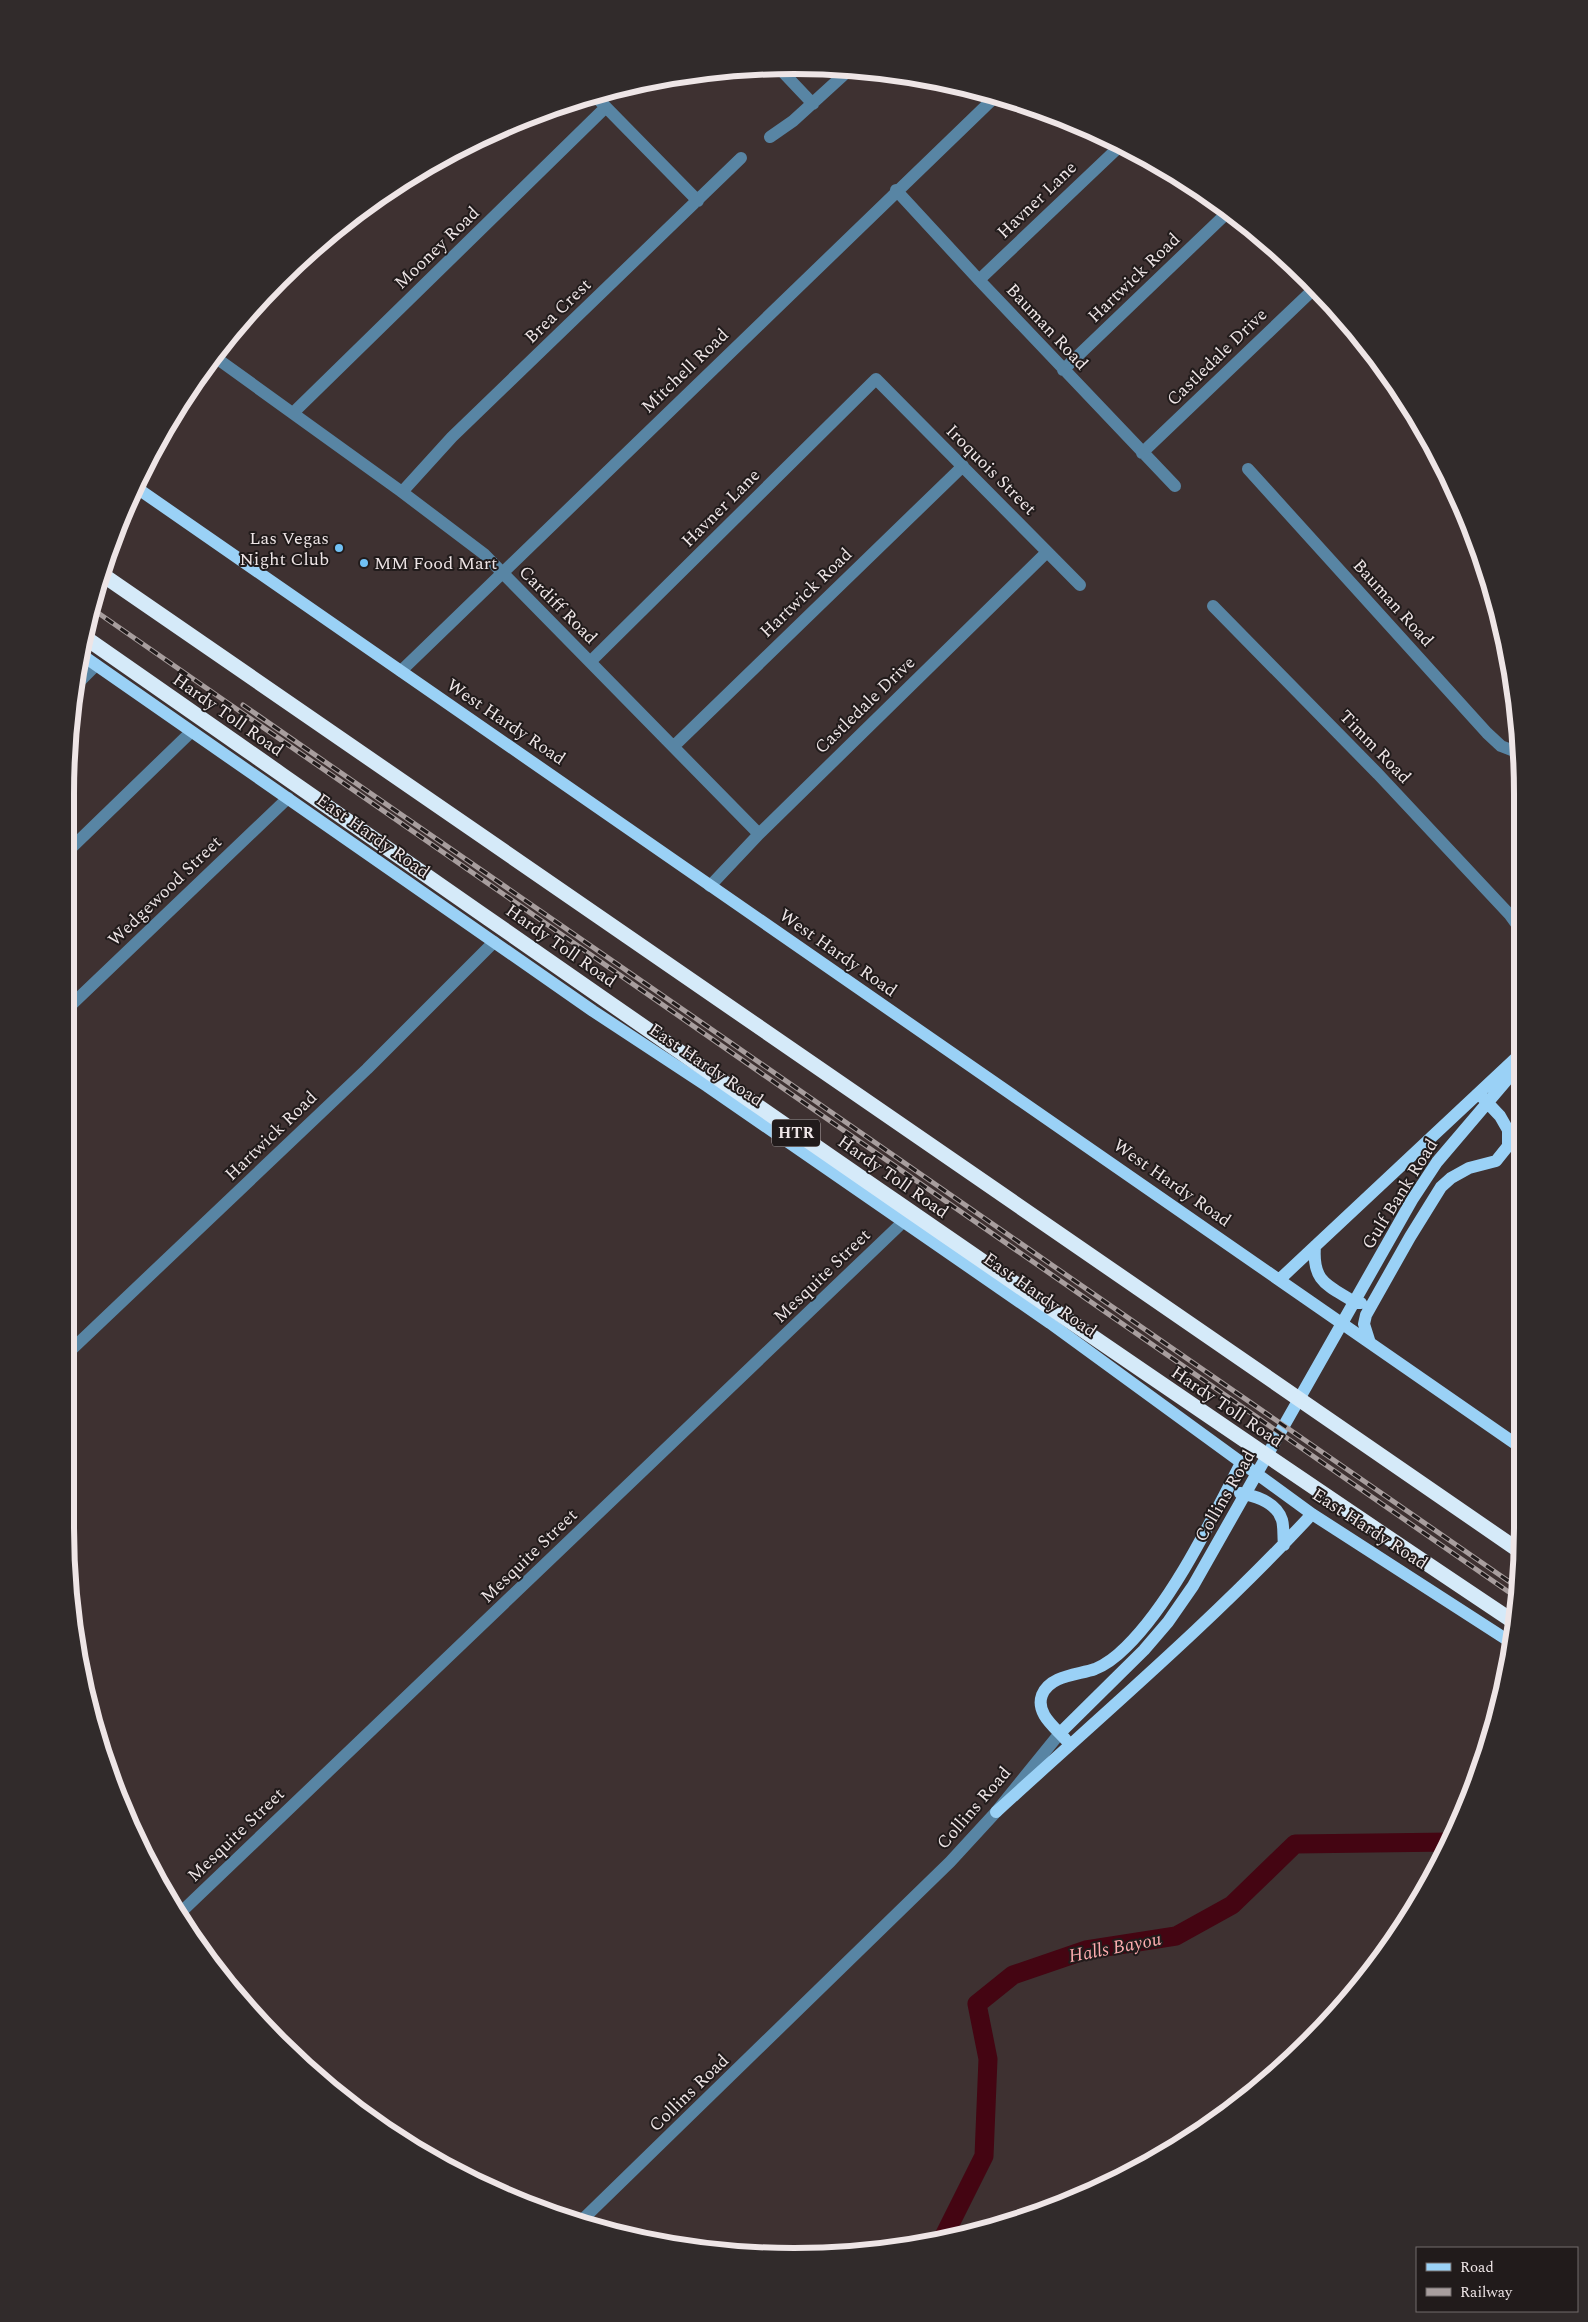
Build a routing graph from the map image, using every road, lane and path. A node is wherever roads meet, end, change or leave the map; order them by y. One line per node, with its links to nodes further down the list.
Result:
1 (786, 74): 5 (street)
2 (843, 75): 5 (street)
3 (600, 101): 6 (street)
4 (991, 101): 10 (street, Mitchell Road)
5 (813, 104): 7 (street)
6 (606, 107): 11 (street); 18 (street, Mooney Road)
7 (770, 137)
8 (1116, 150): 13 (street, Havner Lane)
9 (741, 158): 11 (street, Brea Crest)
10 (896, 190): 13 (street, Bauman Road); 26 (street, Mitchell Road)
11 (698, 201): 24 (street, Brea Crest)
12 (1223, 217): 16 (street, Hartwick Road)
13 (979, 280): 16 (street, Bauman Road)
14 (1310, 292): 19 (street, Castledale Drive)
15 (219, 361): 18 (street, Cardiff Road)
16 (1063, 370): 19 (street, Bauman Road)
17 (876, 379): 20 (street, Iroquois Street); 32 (street, Havner Lane)
18 (293, 413): 24 (street, Cardiff Road)
19 (1142, 453): 22 (street, Bauman Road)
20 (963, 466): 25 (street, Iroquois Street); 37 (street, Hartwick Road)
21 (1248, 469): 38 (street, Bauman Road)
22 (1175, 486)
23 (141, 491): 34 (main road, West Hardy Road)
24 (402, 492): 26 (street, Cardiff Road)
25 (1047, 552): 28 (street, Iroquois Street); 40 (street, Castledale Drive)
26 (502, 573): 32 (street, Cardiff Road); 34 (street, Mitchell Road)
27 (107, 578): 63 (highway)
28 (1080, 585)
29 (1212, 606): 43 (street, Timm Road)
30 (91, 641): 64 (highway, Hardy Toll Road / HTR)
31 (87, 659): 33 (main road, East Hardy Road)
32 (590, 662): 37 (street, Cardiff Road)
33 (96, 665): 35 (street); 36 (main road, East Hardy Road)
34 (402, 671): 42 (main road, West Hardy Road)
35 (84, 676)
36 (191, 732): 39 (main road, East Hardy Road); 41 (street)
37 (674, 746): 40 (street, Cardiff Road)
38 (1513, 751)
39 (288, 798): 46 (main road, East Hardy Road); 47 (street, Wedgewood Street)
40 (759, 834): 42 (street, Castledale Drive)
41 (74, 846)
42 (710, 886): 53 (main road, West Hardy Road)
43 (1510, 915): 44 (street, Timm Road); 45 (street, Timm Road)
44 (1514, 917)
45 (1514, 920)
46 (494, 942): 51 (main road, East Hardy Road); 56 (street, Hartwick Road)
47 (74, 1003)
48 (1514, 1062): 50 (main road)
49 (1514, 1069): 50 (main road, Gulf Bank Road)
50 (1483, 1098): 52 (main road); 54 (main road); 57 (main road, Gulf Bank Road)
51 (904, 1221): 59 (main road, East Hardy Road); 69 (street, Mesquite Street)
52 (1315, 1246): 53 (main road); 54 (main road)
53 (1280, 1279): 55 (main road, West Hardy Road)
54 (1375, 1298): 55 (main road)
55 (1370, 1343): 58 (main road, West Hardy Road)
56 (74, 1347)
57 (1324, 1357): 66 (main road, Collins Road)
58 (1514, 1443)
59 (1242, 1464): 60 (main road); 61 (main road, East Hardy Road)
60 (1219, 1505): 62 (main road); 66 (main road)
61 (1312, 1514): 62 (main road); 65 (main road, East Hardy Road)
62 (1284, 1544): 67 (main road)
63 (1514, 1547)
64 (1508, 1618)
65 (1505, 1639)
66 (1060, 1734): 67 (main road); 68 (street, Collins Road)
67 (1070, 1744): 68 (main road)
68 (996, 1812): 70 (street, Collins Road)
69 (184, 1910)
70 (585, 2217)

